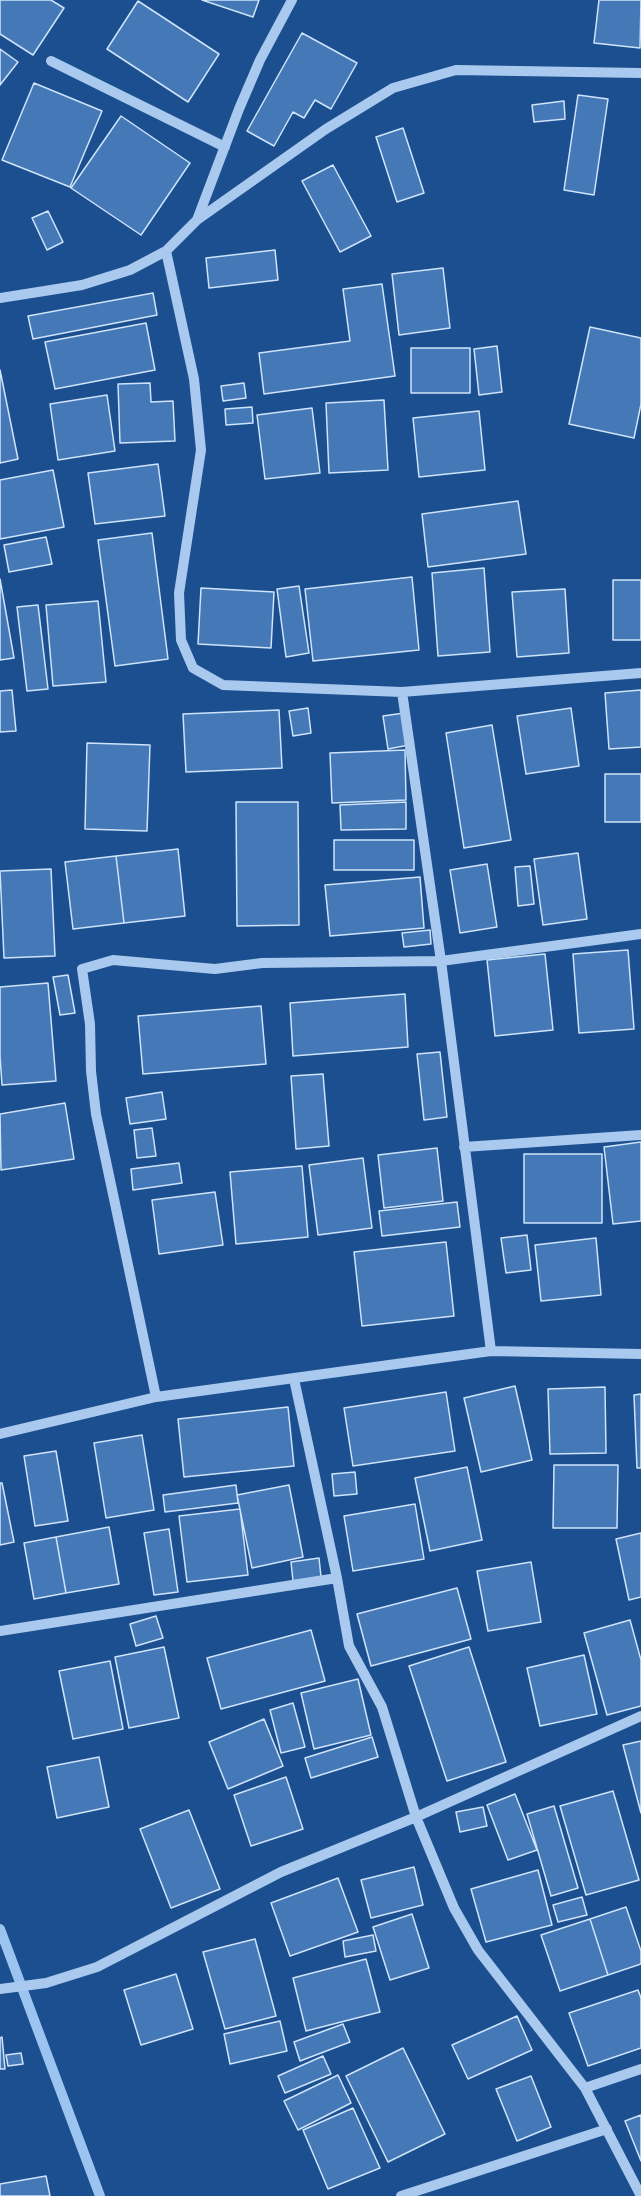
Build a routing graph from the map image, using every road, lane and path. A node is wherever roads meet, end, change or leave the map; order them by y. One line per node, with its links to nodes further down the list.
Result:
1 (292, 0): 4 (street)
2 (51, 61): 4 (street)
3 (641, 73): 5 (street)
4 (225, 147): 5 (street)
5 (197, 220): 6 (street)
6 (166, 251): 7 (street); 9 (street)
7 (0, 298)
8 (641, 673): 9 (street)
9 (402, 692): 11 (street)
10 (641, 934): 11 (street)
11 (441, 960): 13 (street); 17 (street)
12 (641, 1135): 13 (street)
13 (464, 1147): 14 (street)
14 (491, 1351): 15 (street); 16 (street)
15 (641, 1354)
16 (294, 1379): 17 (street); 19 (street)
17 (156, 1397): 18 (street)
18 (0, 1434)
19 (337, 1578): 20 (street); 22 (street)
20 (0, 1631)
21 (641, 1716): 22 (street)
22 (416, 1817): 23 (street); 25 (street)
23 (0, 1989)
24 (641, 2070): 25 (street)
25 (585, 2088): 26 (street)
26 (607, 2129): 27 (street); 28 (street)
27 (401, 2196)
28 (641, 2196)

